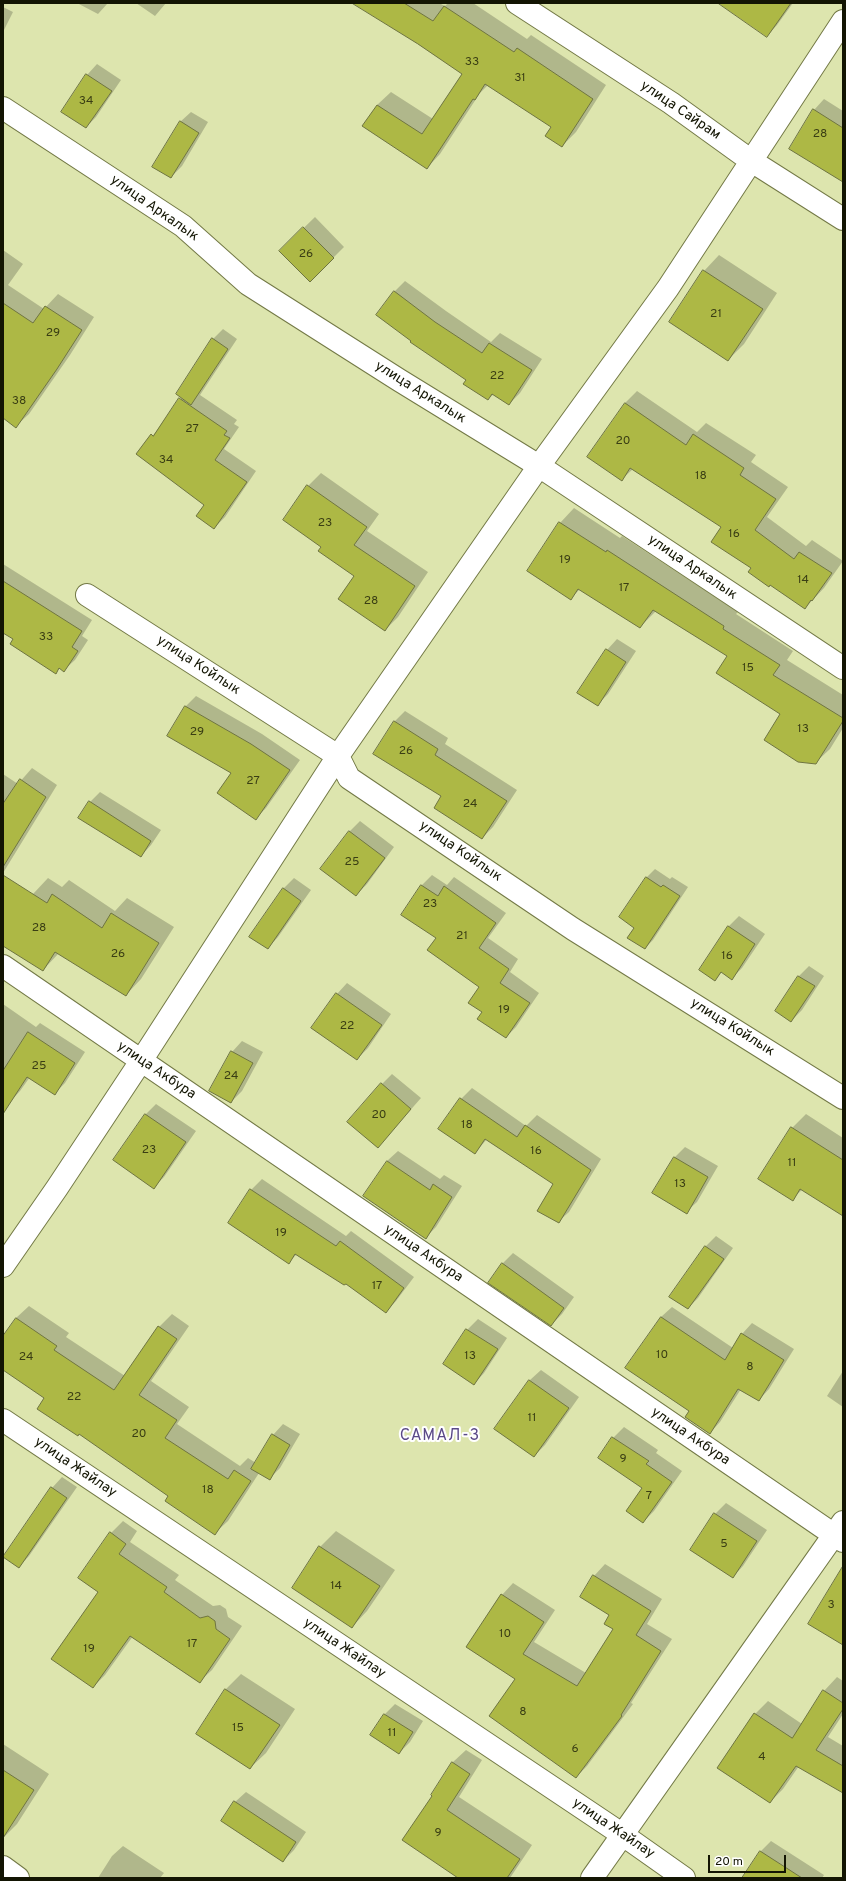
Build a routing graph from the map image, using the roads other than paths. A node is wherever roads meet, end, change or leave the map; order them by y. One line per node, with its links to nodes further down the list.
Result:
1 (517, 3): 4 (street, улица Сайрам)
2 (843, 21): 4 (street)
3 (3, 108): 6 (street, улица Аркалык)
4 (750, 160): 5 (street, улица Сайрам); 6 (street)
5 (843, 219)
6 (539, 466): 8 (street, улица Аркалык); 9 (street)
7 (87, 595): 9 (street, улица Койлык)
8 (843, 668)
9 (338, 756): 11 (street); 12 (street, улица Койлык)
10 (3, 966): 11 (street, улица Акбура)
11 (141, 1061): 13 (street); 15 (street, улица Акбура)
12 (843, 1098)
13 (3, 1266)
14 (3, 1420): 16 (street, улица Жайлау)
15 (840, 1533): 16 (street)
16 (623, 1834): 19 (street); 20 (street, улица Жайлау)
17 (3, 1867): 18 (street)
18 (18, 1878)
19 (592, 1878)
20 (684, 1878)

